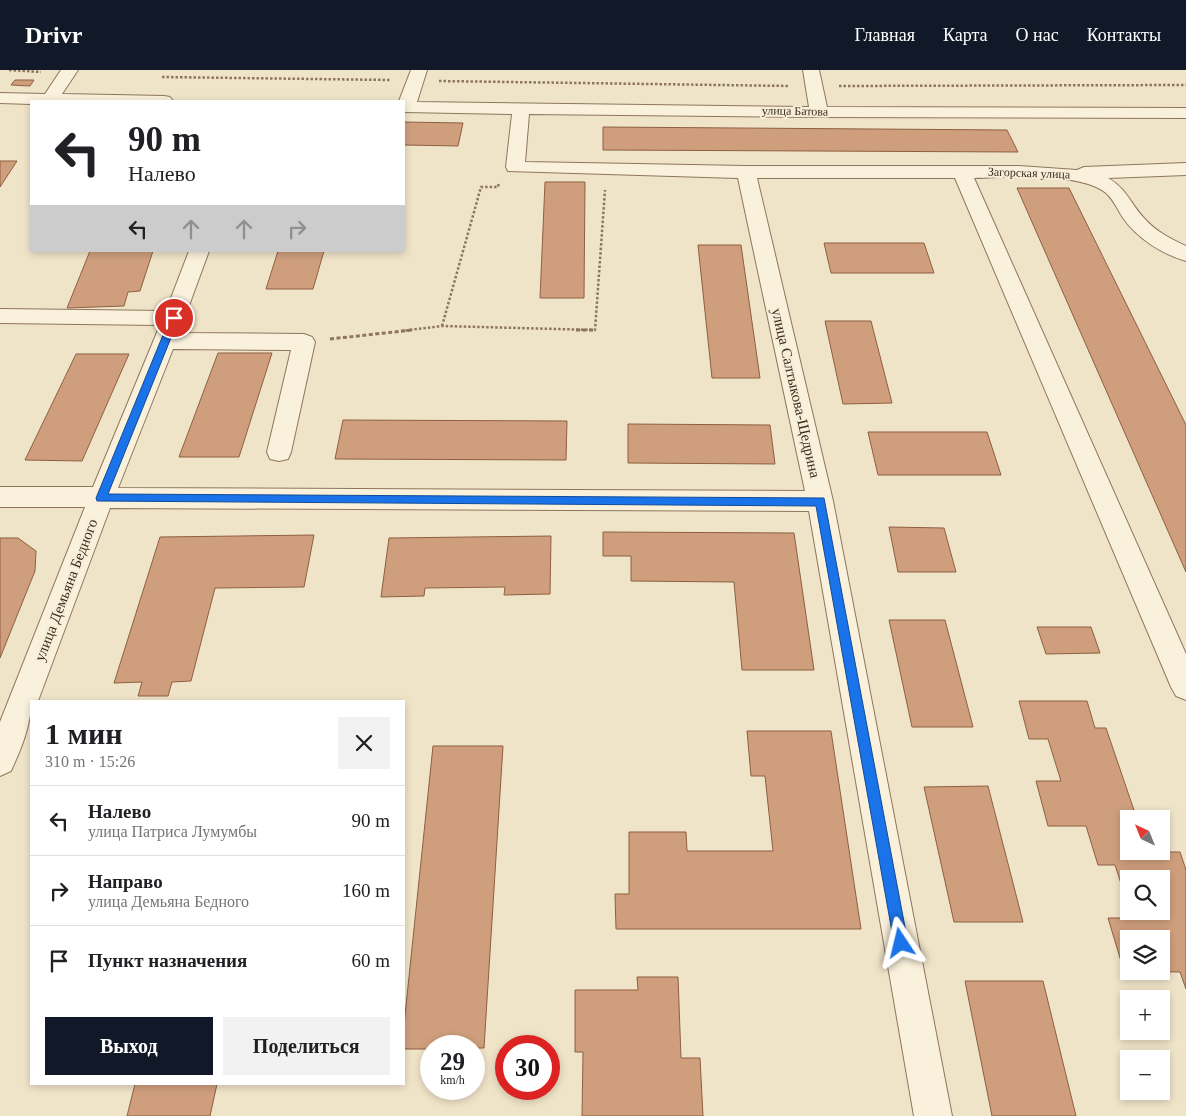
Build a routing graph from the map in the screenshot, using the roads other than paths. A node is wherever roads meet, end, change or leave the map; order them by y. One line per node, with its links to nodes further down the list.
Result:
1 (68, 73): 5 (street)
2 (417, 75): 7 (street)
3 (812, 78): 9 (street)
4 (0, 98): 5 (street)
5 (50, 99): 6 (street)
6 (107, 100)
7 (405, 107): 8 (street, улица Батова)
8 (520, 108): 9 (street, улица Батова); 12 (street, Загорская улица)
9 (819, 112): 10 (street, улица Батова)
10 (1186, 113)
11 (1186, 169): 14 (street)
12 (746, 172): 13 (street, Загорская улица); 23 (street, улица Салтыкова-Щедрина)
13 (962, 172): 14 (street, Загорская улица); 24 (street)
14 (1070, 174): 16 (street, Загорская улица)
15 (199, 252): 18 (street, улица Демьяна Бедного)
16 (1186, 254)
17 (0, 316): 18 (street)
18 (174, 318): 19 (street, улица Демьяна Бедного)
19 (165, 341): 20 (street); 22 (street, улица Демьяна Бедного)
20 (279, 452)
21 (0, 498): 22 (street)
22 (101, 498): 23 (street); 25 (street, улица Демьяна Бедного)
23 (820, 501): 26 (street, улица Салтыкова-Щедрина)
24 (1185, 683)
25 (0, 761)
26 (933, 1116)

